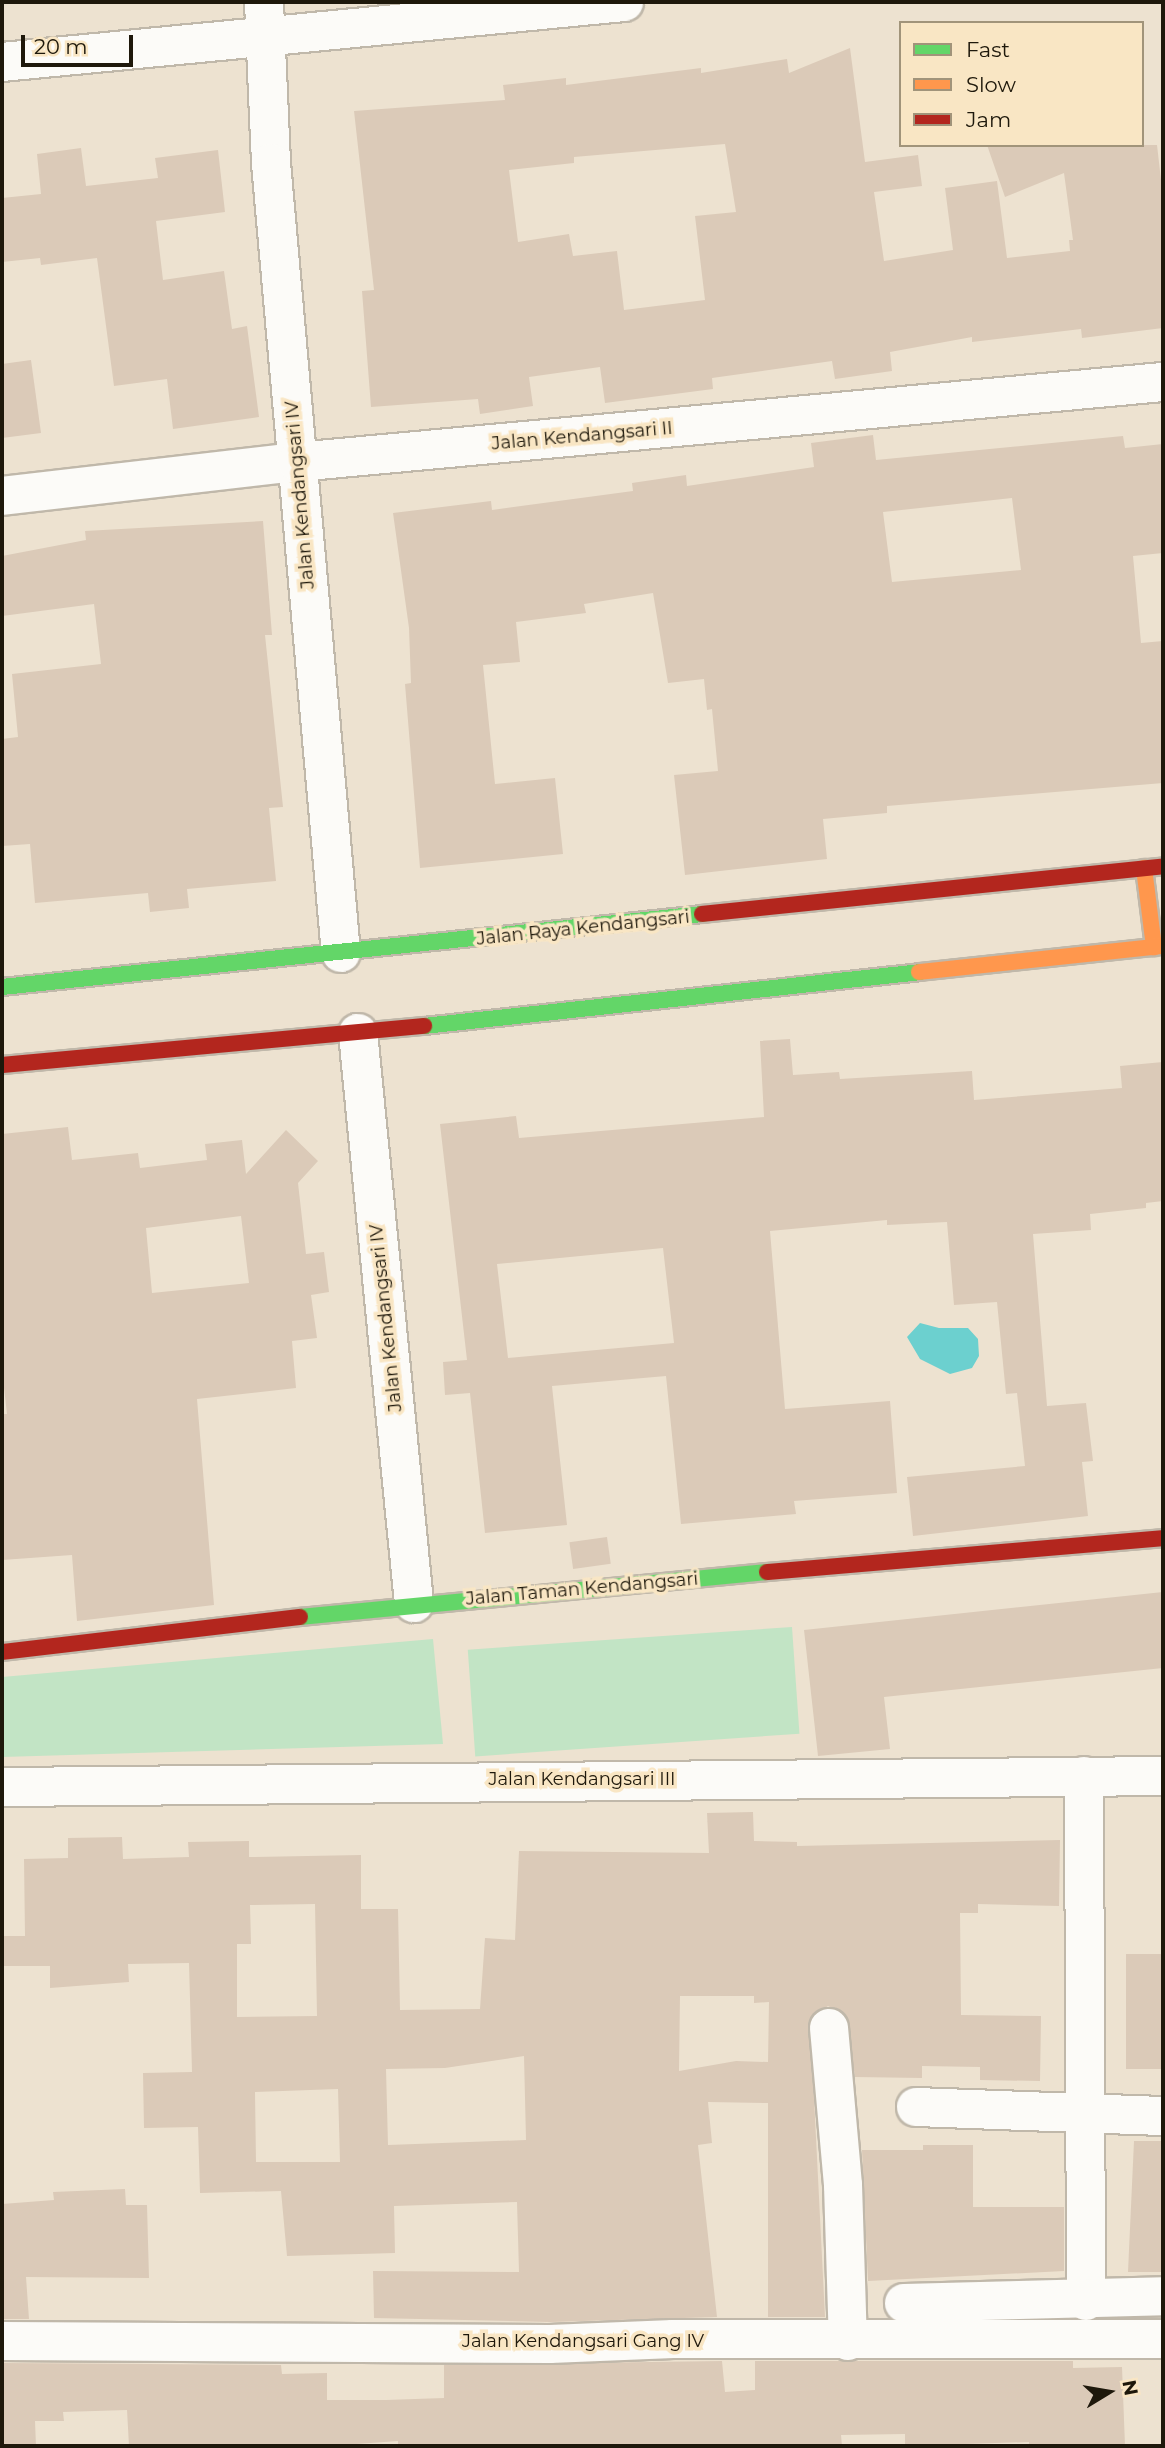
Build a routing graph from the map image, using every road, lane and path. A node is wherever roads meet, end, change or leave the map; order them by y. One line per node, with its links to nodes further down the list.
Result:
1 (624, 2): 2 (street)
2 (545, 6): 3 (street)
3 (264, 19): 4 (street); 6 (street, Jalan Kendangsari IV)
4 (2, 62)
5 (1163, 382): 6 (street, Jalan Kendangsari II)
6 (297, 462): 7 (street, Jalan Kendangsari II); 11 (street, Jalan Kendangsari IV)
7 (2, 496)
8 (1163, 866): 9 (main road, Jalan Raya Kendangsari)
9 (1144, 868): 10 (main road); 11 (main road, Jalan Raya Kendangsari)
10 (1159, 946): 13 (main road)
11 (341, 953): 12 (main road, Jalan Raya Kendangsari)
12 (2, 987)
13 (358, 1033): 14 (main road); 16 (street, Jalan Kendangsari IV)
14 (2, 1065)
15 (1163, 1538): 16 (main road, Jalan Taman Kendangsari)
16 (414, 1604): 17 (main road, Jalan Taman Kendangsari)
17 (2, 1652)
18 (1084, 1776): 19 (street, Jalan Kendangsari III); 20 (street, Jalan Kendangsari III); 23 (street)
19 (1163, 1776)
20 (2, 1787)
21 (829, 2028): 30 (street)
22 (916, 2108): 23 (street)
23 (1085, 2115): 24 (street); 26 (street)
24 (1163, 2116)
25 (1163, 2296): 26 (street)
26 (1086, 2301): 27 (street)
27 (904, 2303)
28 (1163, 2339): 30 (street, Jalan Kendangsari Gang IV)
29 (2, 2341): 30 (street, Jalan Kendangsari Gang IV)
30 (848, 2341)

